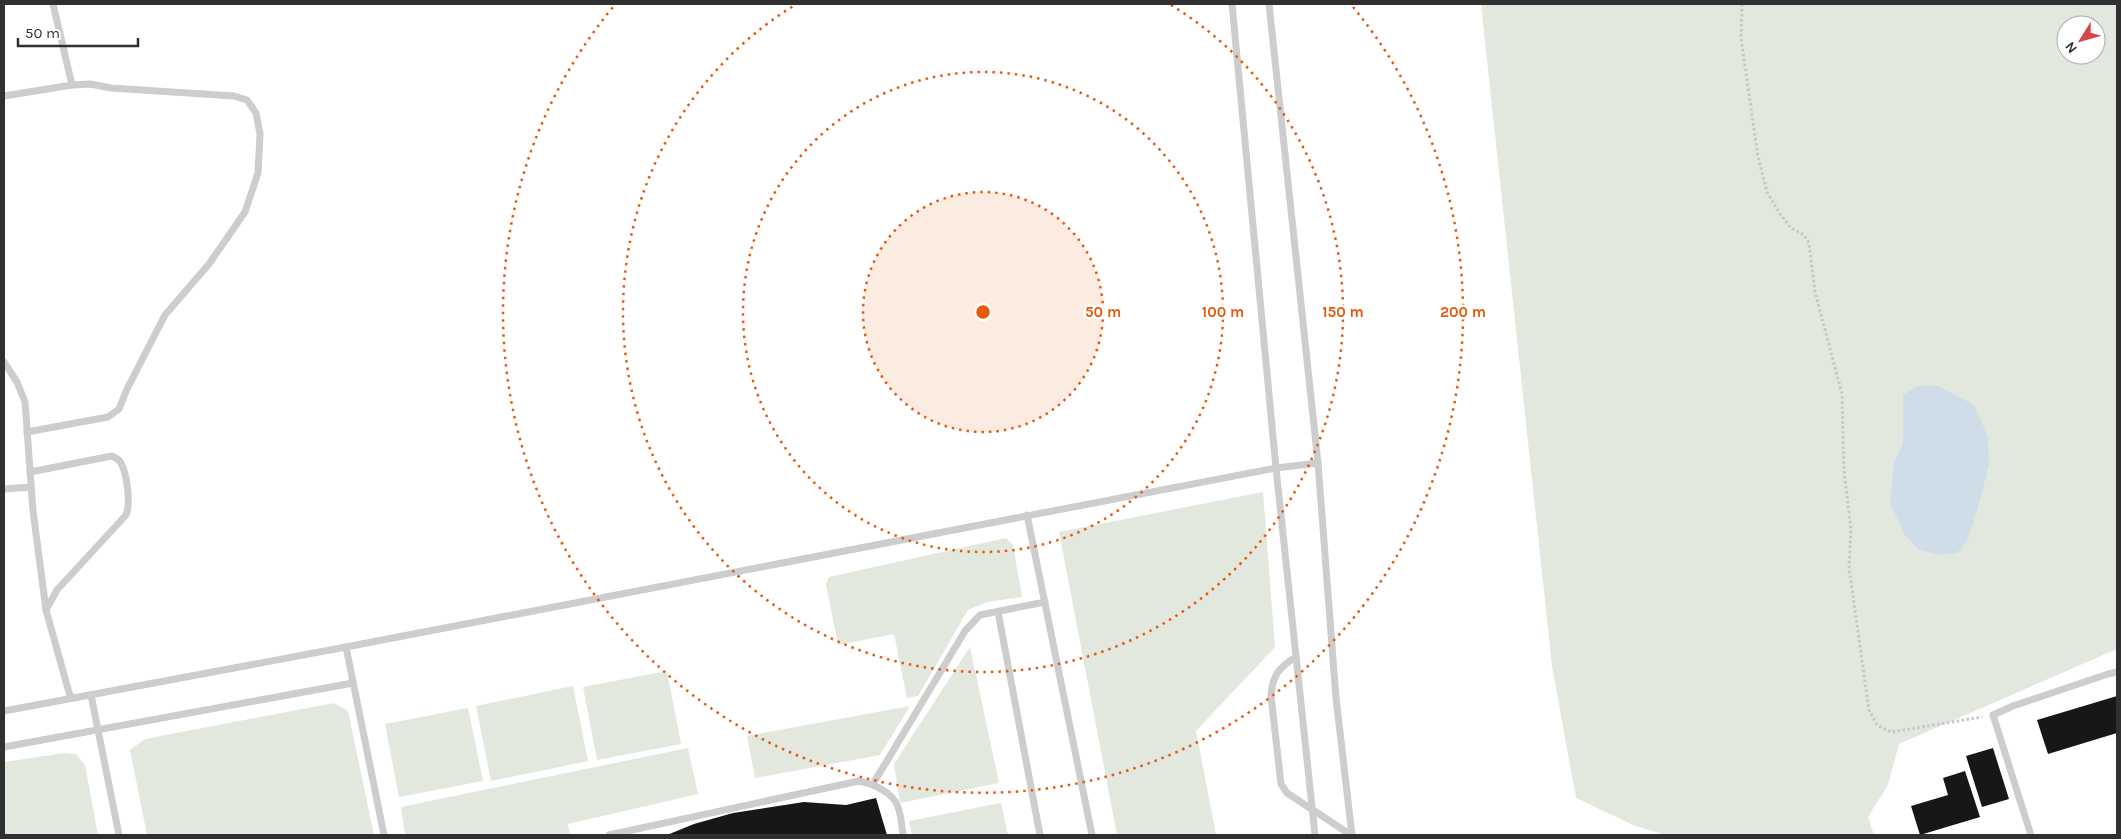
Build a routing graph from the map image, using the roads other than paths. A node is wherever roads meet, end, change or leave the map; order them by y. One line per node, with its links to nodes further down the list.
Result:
1 (53, 4): 4 (lane)
2 (1232, 4): 9 (lane)
3 (1269, 4): 8 (lane)
4 (72, 85): 5 (lane); 7 (lane)
5 (4, 96)
6 (4, 362): 7 (lane)
7 (27, 432): 10 (lane)
8 (1318, 463): 9 (lane); 35 (lane)
9 (1276, 468): 13 (lane); 18 (lane)
10 (30, 472): 11 (lane); 15 (lane)
11 (31, 486): 12 (lane); 15 (lane)
12 (4, 488)
13 (1027, 515): 14 (lane); 17 (lane)
14 (1045, 602): 16 (lane); 33 (lane)
15 (46, 610): 22 (lane)
16 (998, 612): 26 (lane); 32 (lane)
17 (346, 647): 20 (lane); 21 (lane)
18 (1296, 657): 27 (lane); 27 (lane)
19 (2117, 672): 36 (lane)
20 (353, 683): 24 (lane); 29 (lane)
21 (91, 694): 22 (lane); 24 (lane)
22 (73, 698): 23 (lane)
23 (4, 711)
24 (98, 729): 25 (lane); 28 (lane)
25 (4, 747)
26 (873, 784): 30 (lane); 31 (lane)
27 (1312, 808): 34 (lane); 35 (lane)
28 (119, 835)
29 (384, 835)
30 (609, 835)
31 (903, 835)
32 (1040, 835)
33 (1092, 835)
34 (1315, 835)
35 (1351, 835)
36 (2031, 835)

